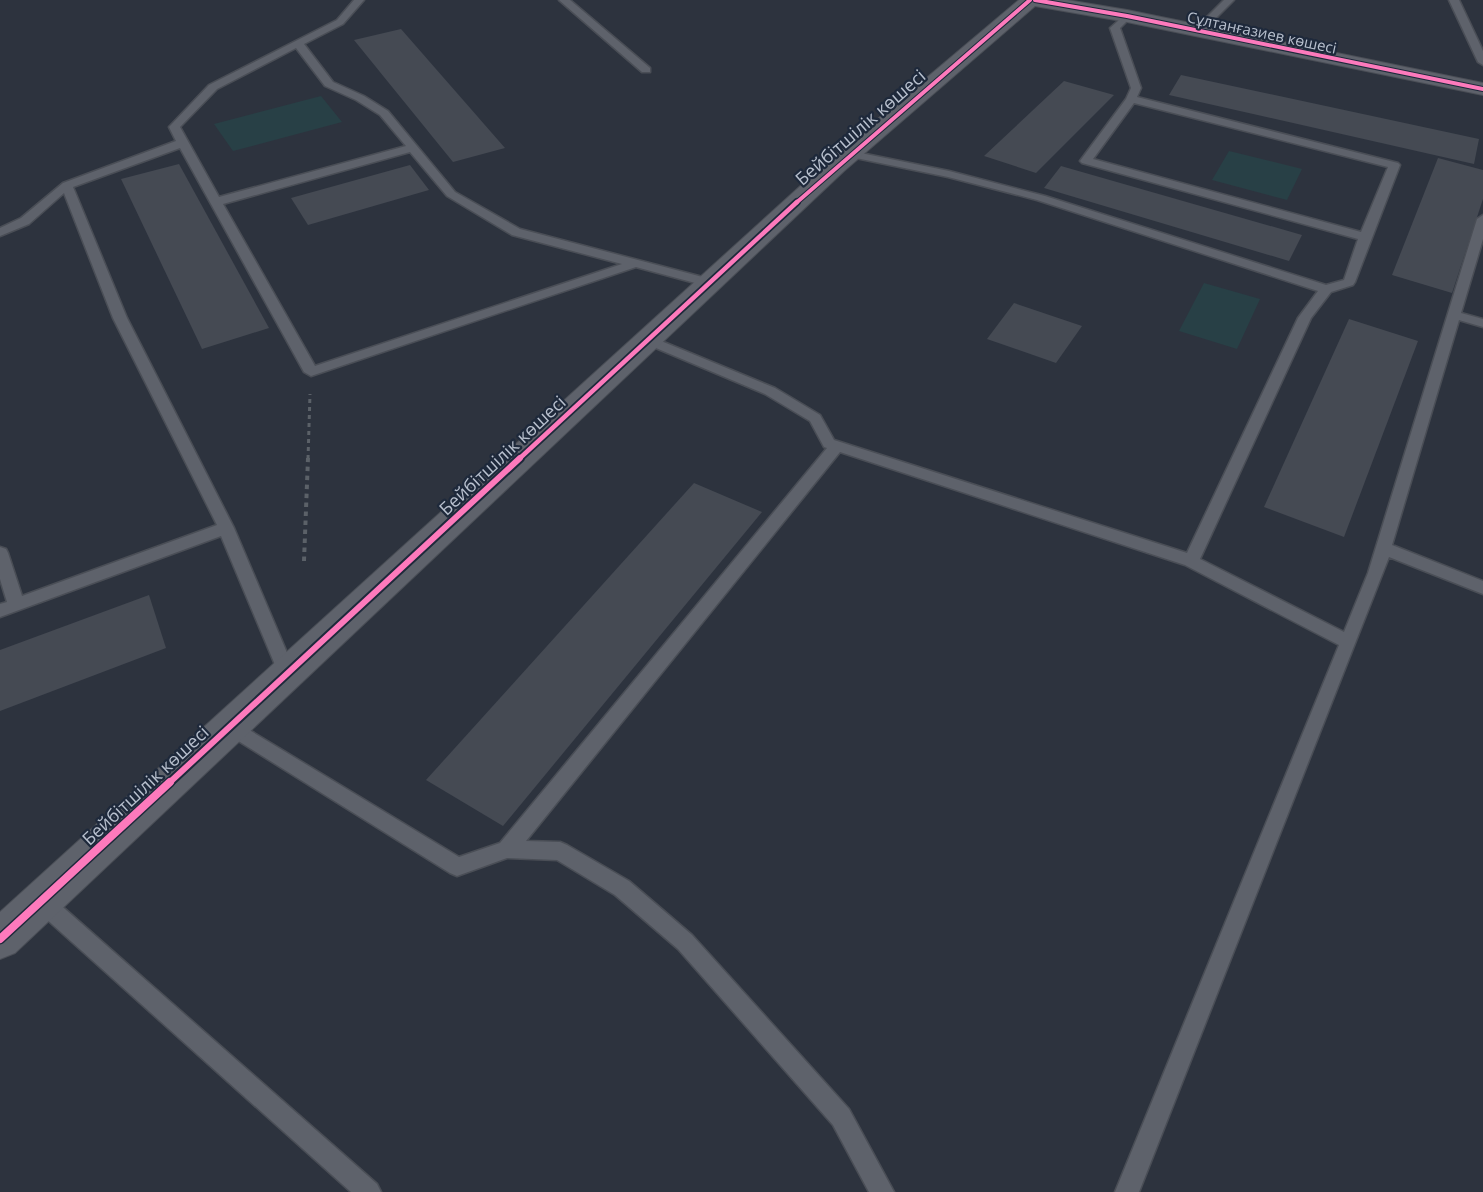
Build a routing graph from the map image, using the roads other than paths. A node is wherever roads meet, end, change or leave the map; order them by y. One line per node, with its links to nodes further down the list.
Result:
1 (359, 0): 9 (lane)
2 (564, 0): 11 (lane)
3 (1030, 0): 16 (street, Бейбітшілік көшесі)
4 (1035, 0): 7 (street, Сұлтанғазиев көшесі)
5 (1228, 0): 8 (lane)
6 (1454, 0): 10 (lane)
7 (1127, 16): 8 (street, Сұлтанғазиев көшесі); 13 (lane)
8 (1198, 31): 12 (street, Сұлтанғазиев көшесі)
9 (299, 45): 14 (lane); 15 (lane)
10 (1483, 62)
11 (646, 70)
12 (1483, 89)
13 (1131, 99): 21 (lane); 21 (lane)
14 (182, 143): 17 (lane); 18 (lane)
15 (412, 148): 18 (lane); 22 (lane)
16 (851, 154): 23 (street, Бейбітшілік көшесі); 24 (lane)
17 (66, 185): 20 (lane); 29 (lane)
18 (216, 202): 22 (lane)
19 (1483, 219): 25 (lane)
20 (0, 232)
21 (1365, 237): 24 (lane)
22 (634, 264): 23 (lane)
23 (710, 283): 27 (street, Бейбітшілік көшесі)
24 (1326, 289): 32 (lane)
25 (1454, 315): 26 (lane); 30 (lane)
26 (1483, 323)
27 (649, 340): 28 (lane); 37 (street, Бейбітшілік көшесі)
28 (837, 446): 32 (lane); 39 (lane)
29 (226, 528): 34 (lane); 37 (lane)
30 (1383, 548): 33 (lane); 36 (lane)
31 (0, 553): 34 (lane)
32 (1191, 561): 36 (lane)
33 (1483, 588)
34 (16, 605): 35 (lane)
35 (0, 611)
36 (1348, 642): 44 (lane)
37 (287, 674): 38 (street, Бейбітшілік көшесі)
38 (230, 727): 39 (lane); 40 (street, Бейбітшілік көшесі)
39 (507, 849): 43 (lane)
40 (41, 901): 41 (street, Бейбітшілік көшесі); 42 (lane)
41 (0, 939)
42 (369, 1192)
43 (882, 1192)
44 (1127, 1192)

